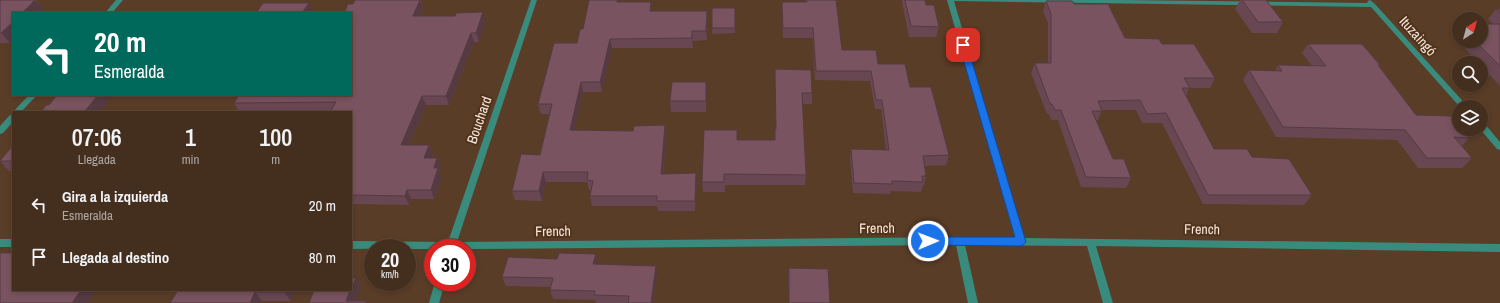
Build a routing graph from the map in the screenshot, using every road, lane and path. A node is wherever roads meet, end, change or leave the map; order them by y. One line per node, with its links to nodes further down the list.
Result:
1 (120, 0): 6 (street)
2 (534, 0): 14 (street, Bouchard)
3 (950, 0): 16 (street)
4 (956, 0): 5 (street)
5 (1371, 3): 8 (street, Ituzaingó)
6 (109, 12)
7 (32, 96): 9 (street)
8 (1458, 100)
9 (19, 111)
10 (12, 118): 11 (street)
11 (0, 131)
12 (1488, 134): 13 (street)
13 (1500, 147)
14 (454, 239)
15 (960, 241): 16 (street, French); 22 (street, French); 26 (street)
16 (1021, 242): 17 (street, French)
17 (1090, 242): 23 (street, French); 27 (street)
18 (0, 243): 19 (street)
19 (12, 243)
20 (352, 245): 21 (street, French)
21 (424, 246)
22 (476, 247)
23 (1500, 248)
24 (437, 291): 25 (street)
25 (434, 303)
26 (973, 303)
27 (1108, 303)

